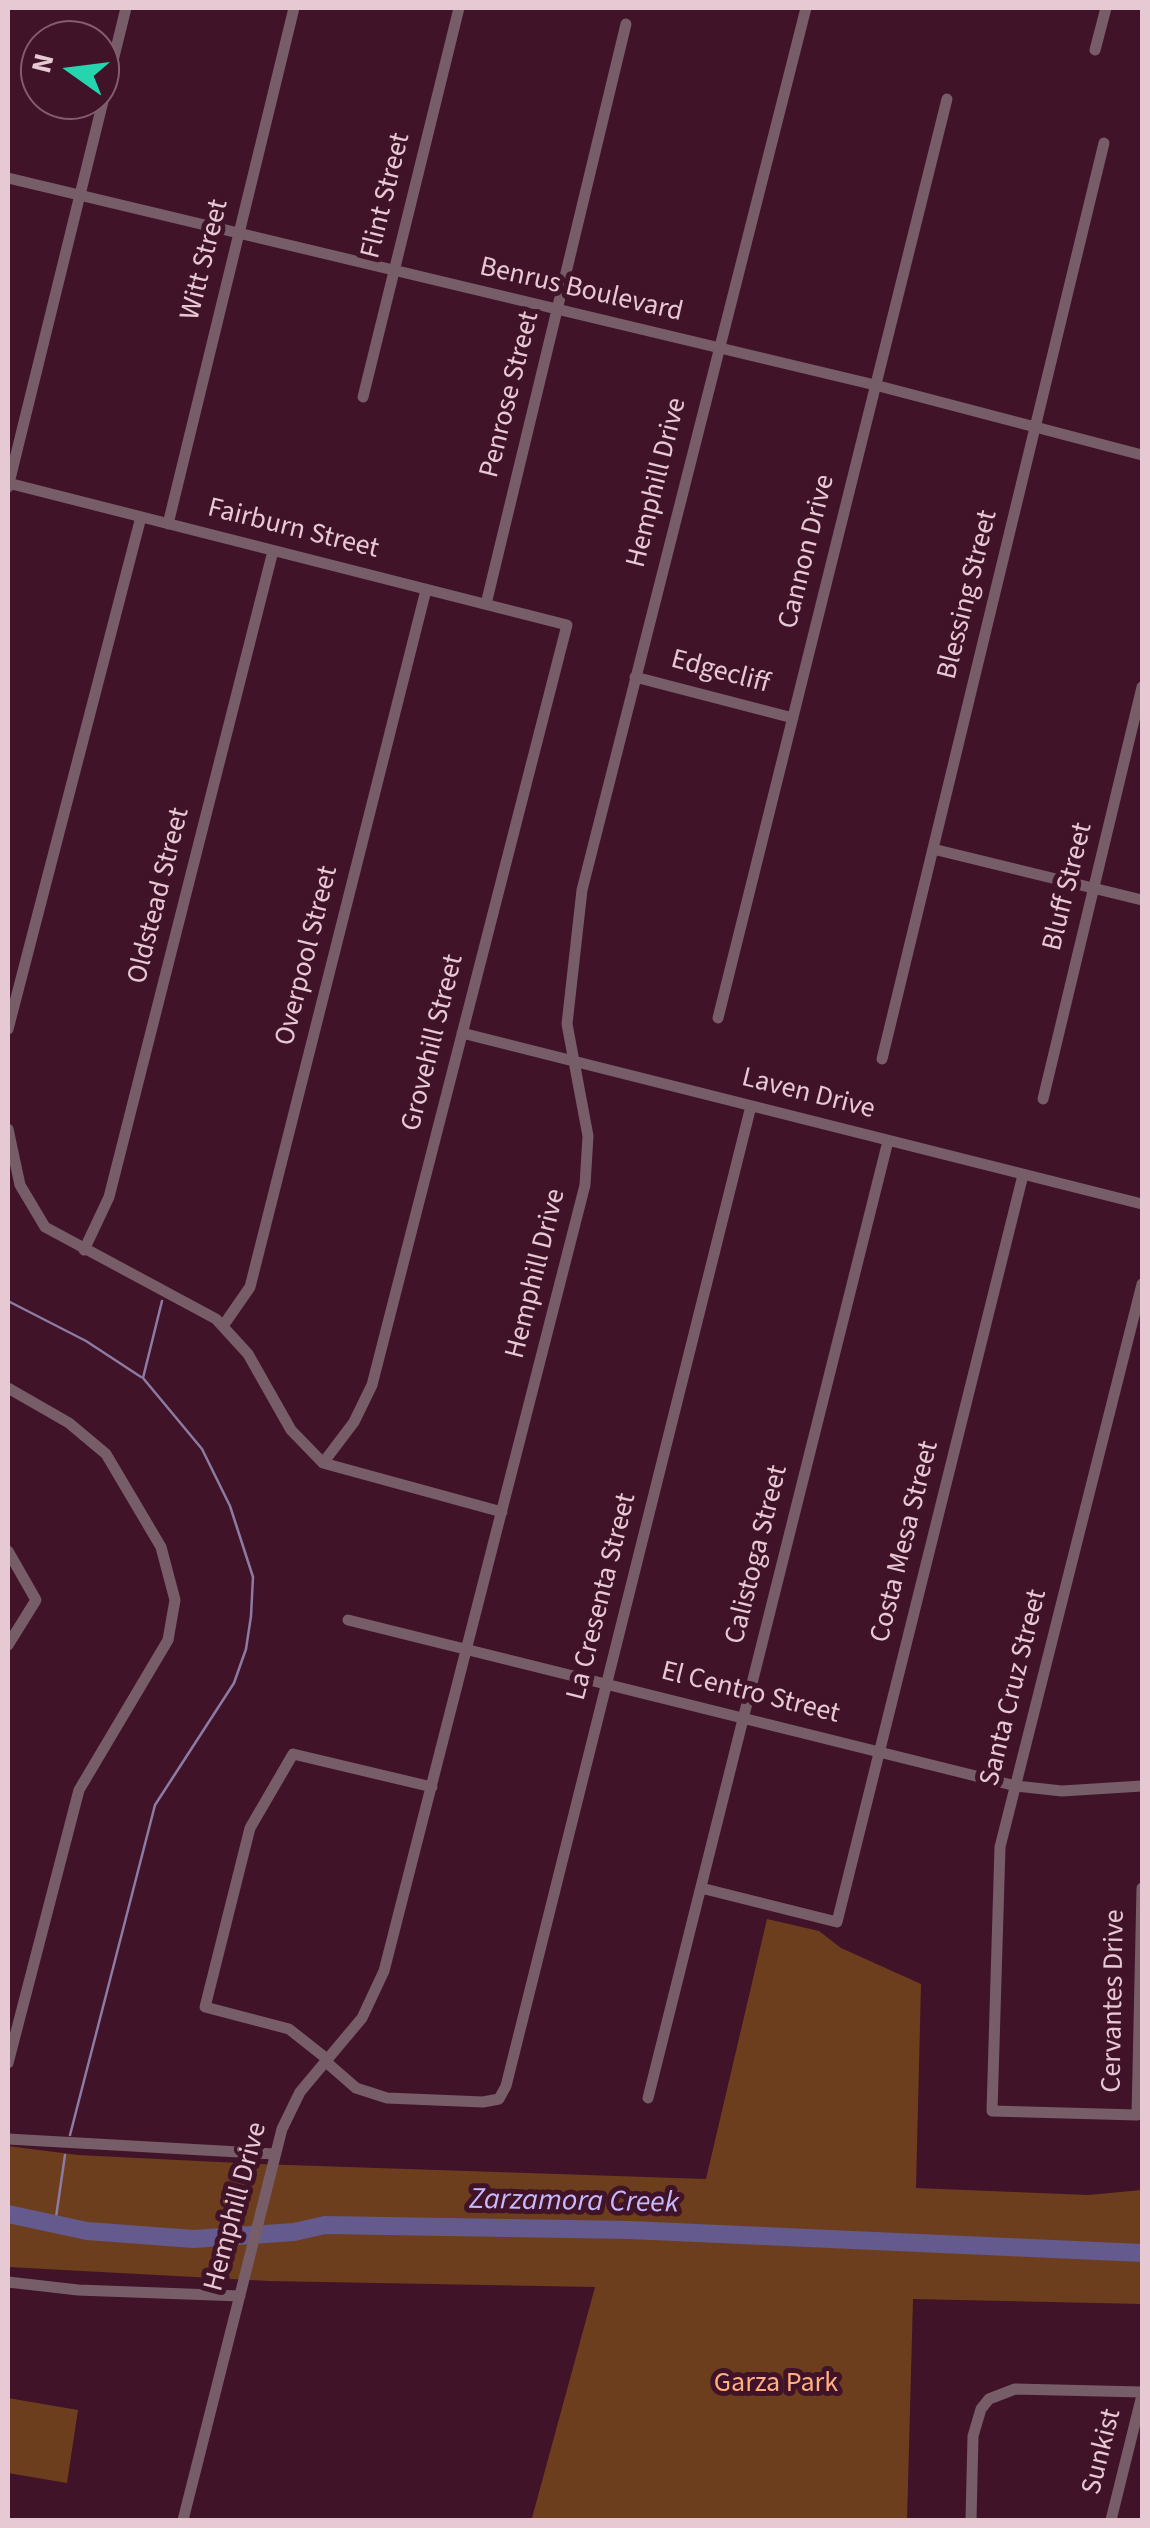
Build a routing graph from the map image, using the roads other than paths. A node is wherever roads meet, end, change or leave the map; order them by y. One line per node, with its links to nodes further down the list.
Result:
1 (126, 8): 11 (street)
2 (294, 8): 12 (street, Witt Street)
3 (458, 8): 13 (street, Flint Street)
4 (806, 8): 15 (street, Hemphill Drive)
5 (1106, 8): 7 (street)
6 (626, 24): 14 (street, Penrose Street)
7 (1094, 50)
8 (948, 99): 16 (street, Cannon Drive)
9 (1104, 143): 18 (street, Blessing Street)
10 (8, 178): 11 (street, Benrus Boulevard)
11 (78, 194): 12 (street, Benrus Boulevard); 20 (street)
12 (238, 234): 13 (street, Benrus Boulevard); 22 (street, Witt Street)
13 (394, 272): 14 (street, Benrus Boulevard); 17 (street, Flint Street)
14 (558, 312): 15 (street, Benrus Boulevard); 25 (street, Penrose Street)
15 (716, 348): 16 (street, Benrus Boulevard); 27 (street, Hemphill Drive)
16 (875, 385): 18 (street, Benrus Boulevard); 29 (street, Cannon Drive)
17 (363, 397)
18 (1036, 426): 19 (street, Benrus Boulevard); 30 (street, Blessing Street)
19 (1142, 455)
20 (8, 484): 21 (street, Fairburn Street)
21 (142, 517): 22 (street, Fairburn Street); 34 (street)
22 (168, 524): 23 (street, Fairburn Street)
23 (273, 551): 24 (street, Fairburn Street); 44 (street, Oldstead Street)
24 (426, 590): 25 (street, Fairburn Street); 46 (street, Overpool Street)
25 (486, 604): 26 (street, Fairburn Street)
26 (567, 624): 35 (street, Grovehill Street)
27 (635, 677): 29 (street, Edgecliff); 37 (street, Hemphill Drive)
28 (1142, 687): 31 (street, Bluff Street)
29 (792, 718): 33 (street, Cannon Drive)
30 (933, 849): 31 (street); 36 (street, Blessing Street)
31 (1095, 889): 32 (street); 38 (street, Bluff Street)
32 (1142, 900)
33 (718, 1018)
34 (8, 1029)
35 (462, 1034): 37 (street, Laven Drive); 48 (street, Grovehill Street)
36 (882, 1059)
37 (571, 1062): 39 (street, Laven Drive); 49 (street, Hemphill Drive)
38 (1043, 1099)
39 (751, 1106): 41 (street, Laven Drive); 54 (street, La Cresenta Street)
40 (8, 1129): 44 (street)
41 (888, 1140): 42 (street, Laven Drive); 55 (street, Calistoga Street)
42 (1023, 1175): 43 (street, Laven Drive); 56 (street, Costa Mesa Street)
43 (1142, 1204)
44 (84, 1250): 46 (street)
45 (1142, 1284): 57 (street, Santa Cruz Street)
46 (223, 1326): 48 (street)
47 (8, 1388): 63 (street)
48 (324, 1463): 49 (street)
49 (502, 1512): 53 (street, Hemphill Drive)
50 (8, 1552): 52 (street)
51 (348, 1620): 53 (street, El Centro Street)
52 (8, 1645)
53 (466, 1649): 54 (street, El Centro Street); 59 (street, Hemphill Drive)
54 (607, 1684): 55 (street, El Centro Street); 62 (street, La Cresenta Street)
55 (743, 1718): 56 (street, El Centro Street); 60 (street, Calistoga Street)
56 (880, 1752): 57 (street, El Centro Street); 60 (street, Costa Mesa Street)
57 (1016, 1786): 58 (street, El Centro Street); 65 (street, Santa Cruz Street)
58 (1142, 1786)
59 (432, 1788): 62 (street, Hemphill Drive); 62 (street)
60 (700, 1888): 64 (street, Calistoga Street)
61 (1142, 1888): 65 (street, Cervantes Drive)
62 (326, 2060): 67 (street, Hemphill Drive)
63 (8, 2063)
64 (648, 2098)
65 (1137, 2115)
66 (8, 2139): 67 (street)
67 (274, 2154): 69 (street, Hemphill Drive)
68 (8, 2282): 69 (street)
69 (240, 2296): 71 (street, Hemphill Drive)
70 (1142, 2393): 72 (street); 73 (street, Sunkist)
71 (183, 2520)
72 (971, 2520)
73 (1111, 2520)

